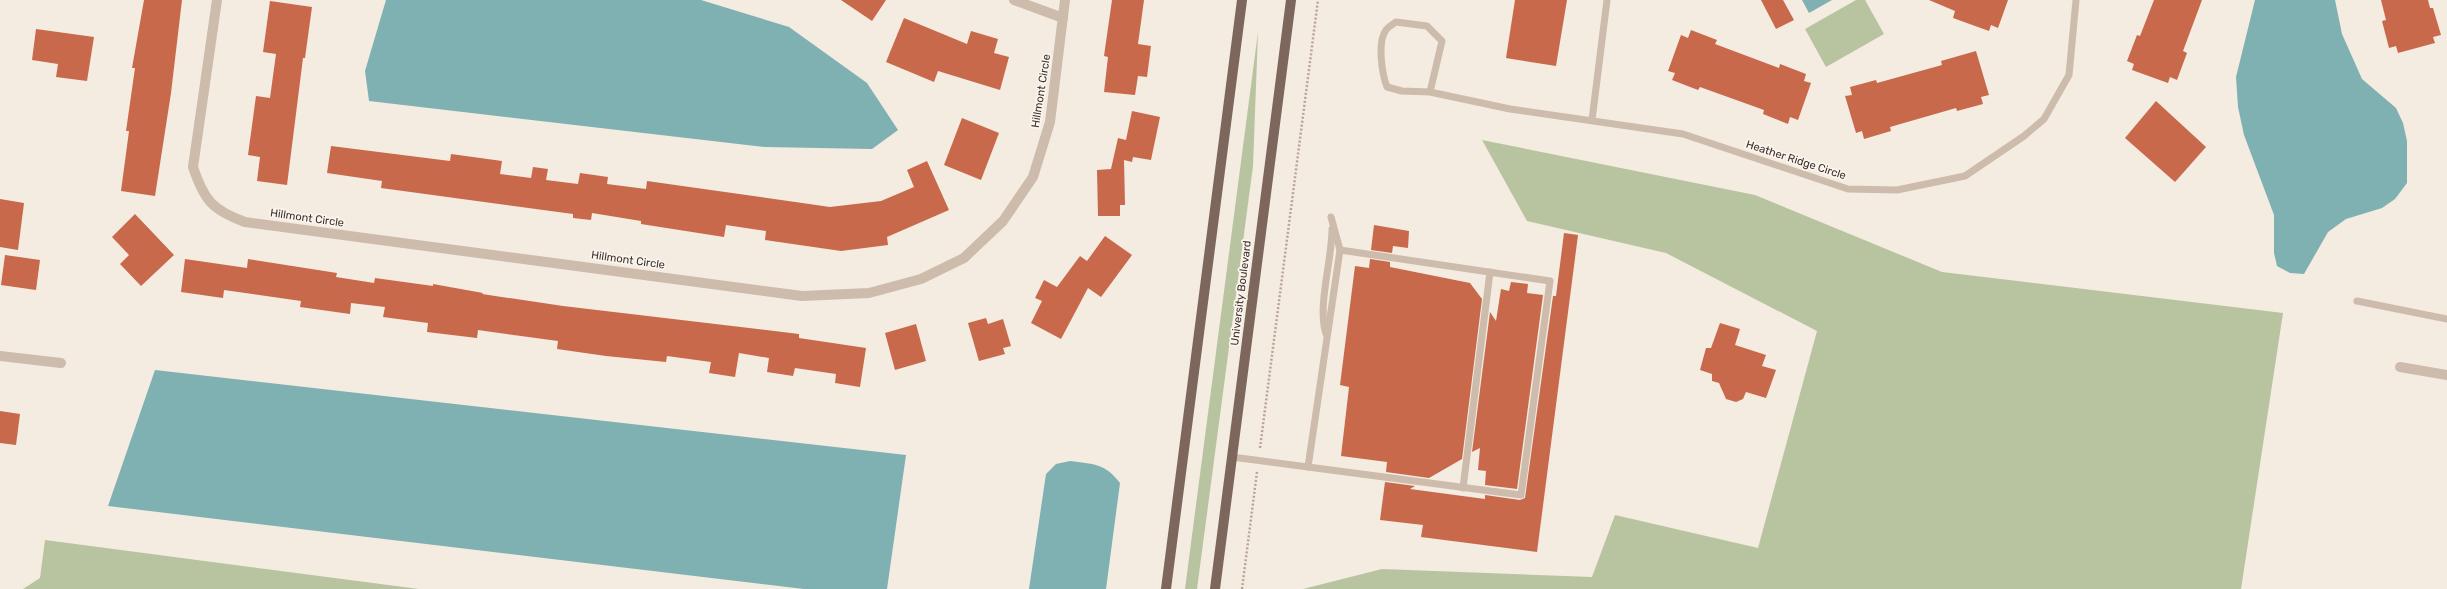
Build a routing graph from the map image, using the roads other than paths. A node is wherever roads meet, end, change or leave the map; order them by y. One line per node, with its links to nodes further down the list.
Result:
1 (218, 0): 8 (street, Hillmont Circle)
2 (1014, 0): 8 (street)
3 (1065, 0): 8 (street, Hillmont Circle)
4 (1242, 0): 23 (main road)
5 (1291, 0): 20 (main road, University Boulevard)
6 (1607, 0): 10 (lane)
7 (2076, 0): 10 (lane, Heather Ridge Circle)
8 (1063, 18)
9 (1430, 92): 9 (lane, Heather Ridge Circle); 10 (lane, Heather Ridge Circle)
10 (1592, 120)
11 (1340, 250): 12 (lane); 15 (lane); 15 (lane)
12 (1490, 272): 22 (lane); 22 (lane)
13 (2357, 301): 14 (lane)
14 (2447, 319)
15 (1326, 335): 21 (lane)
16 (0, 356): 17 (street)
17 (61, 363)
18 (2400, 367): 19 (street)
19 (2447, 375)
20 (1232, 457): 21 (lane); 24 (main road, University Boulevard)
21 (1308, 467): 22 (lane)
22 (1463, 488)
23 (1166, 589)
24 (1215, 589)

